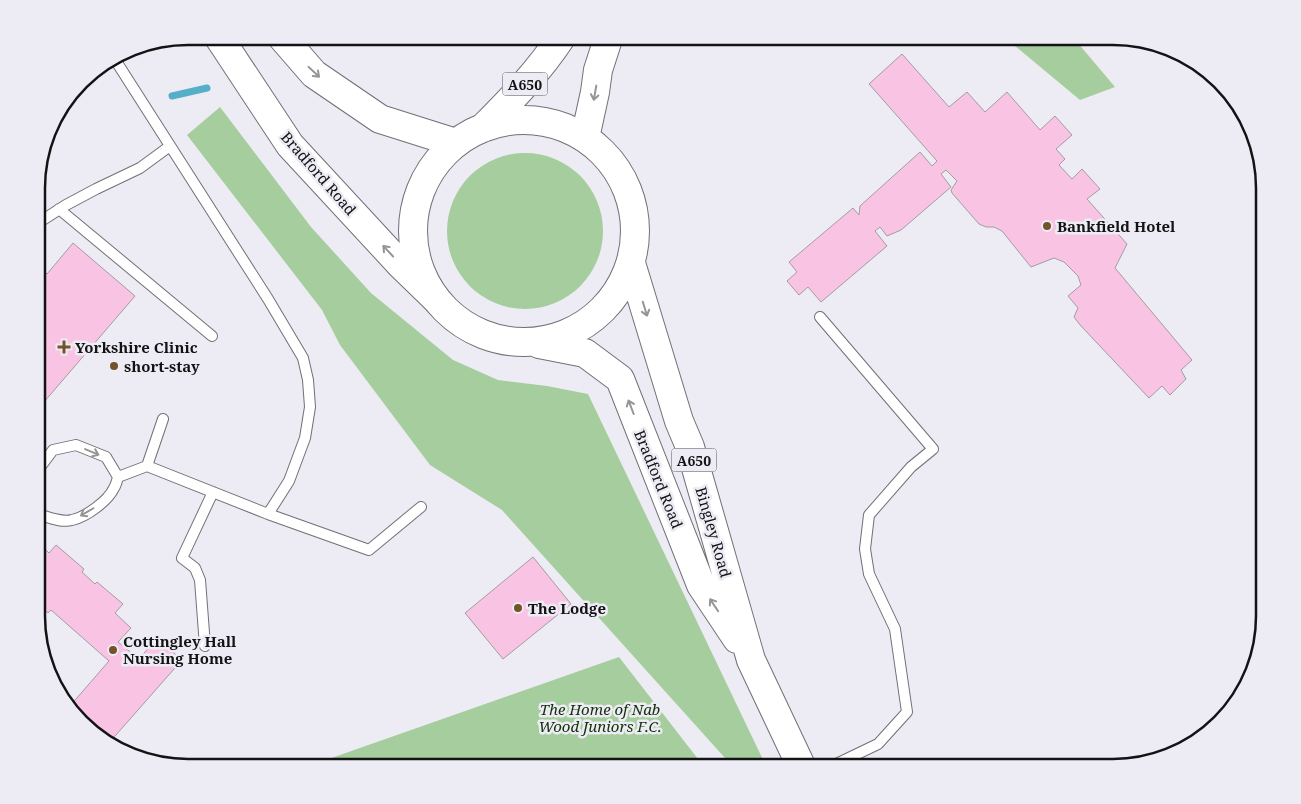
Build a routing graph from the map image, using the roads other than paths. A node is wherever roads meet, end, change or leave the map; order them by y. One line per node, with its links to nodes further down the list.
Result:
1 (224, 45): 7 (main road, Bradford Road)
2 (288, 45): 10 (main road, one-way to 10)
3 (556, 45): 8 (main road, A650)
4 (606, 45): 9 (main road, one-way to 9)
5 (117, 63): 11 (lane)
6 (261, 81): 7 (lane)
7 (269, 113): 15 (main road, Bradford Road, one-way to 7)
8 (483, 128): 9 (main road, A650); 10 (main road, A650)
9 (586, 138): 14 (main road, A650)
10 (456, 143): 15 (main road, A650)
11 (170, 146): 12 (lane); 25 (lane)
12 (59, 209): 13 (lane); 17 (lane)
13 (45, 218)
14 (631, 263): 18 (main road, A650); 28 (main road, Bingley Road / A650, one-way to 28)
15 (435, 298): 18 (main road, A650)
16 (820, 317): 30 (lane)
17 (212, 336)
18 (532, 343): 28 (main road, Bradford Road / A650, one-way to 18)
19 (163, 419): 21 (lane)
20 (45, 461): 22 (lane, one-way to 22)
21 (147, 466): 22 (lane); 23 (lane)
22 (118, 477): 26 (lane, one-way to 26)
23 (213, 492): 25 (lane); 27 (lane)
24 (421, 507): 25 (lane)
25 (268, 514)
26 (45, 516)
27 (205, 646)
28 (751, 660): 29 (main road, Bingley Road / A650)
29 (798, 759)
30 (847, 759)

